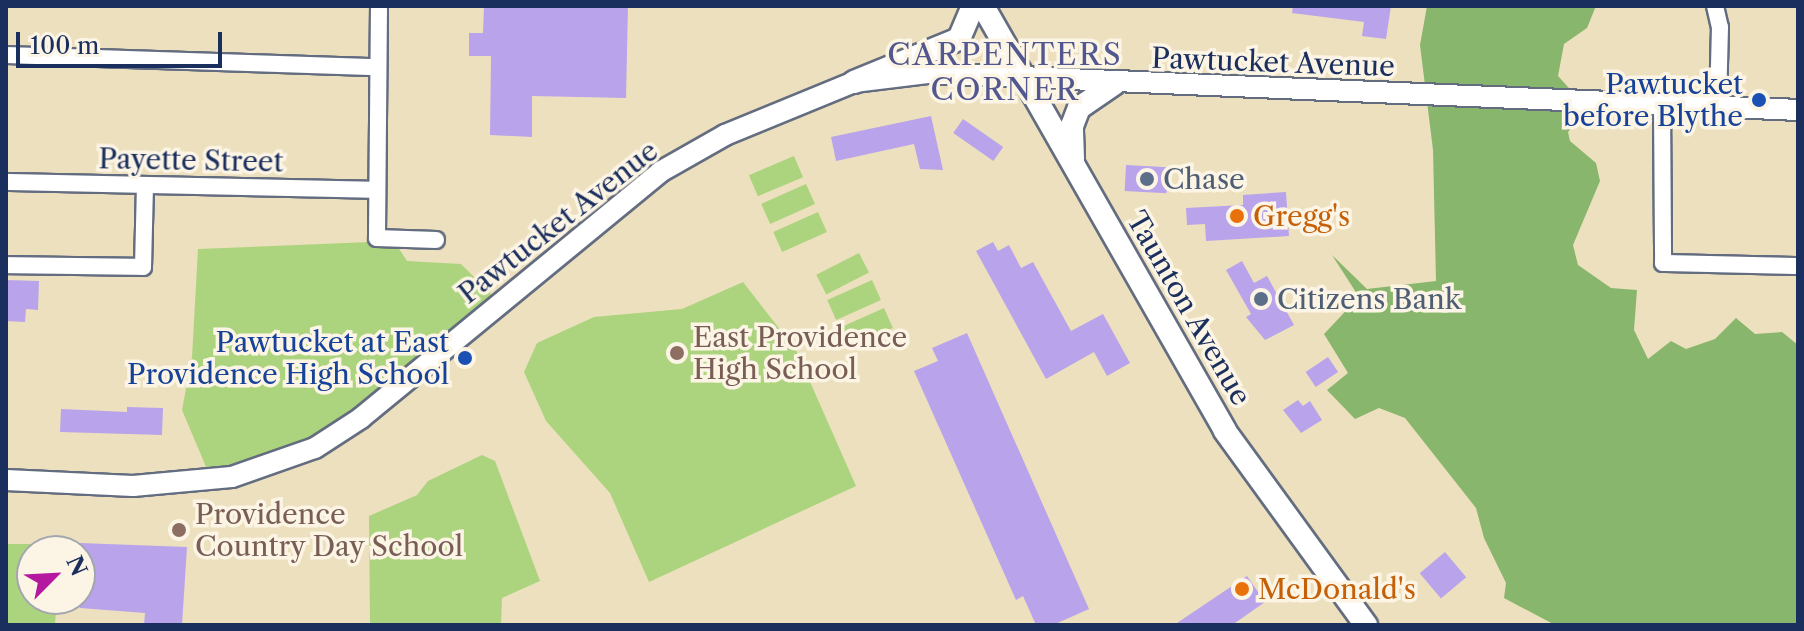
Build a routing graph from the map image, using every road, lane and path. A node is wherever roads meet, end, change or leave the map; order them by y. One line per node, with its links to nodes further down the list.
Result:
1 (379, 6): 6 (street)
2 (973, 6): 8 (highway)
3 (983, 6): 7 (highway, Taunton Avenue)
4 (1715, 6): 11 (street)
5 (6, 55): 6 (street)
6 (377, 67): 16 (street)
7 (1025, 81): 8 (main road, Pawtucket Avenue); 9 (main road, Pawtucket Avenue); 13 (highway, Taunton Avenue)
8 (854, 82): 20 (main road, Pawtucket Avenue)
9 (1114, 84): 10 (main road, Pawtucket Avenue); 13 (highway)
10 (1662, 103): 11 (main road, Pawtucket Avenue); 19 (street)
11 (1718, 105): 12 (main road, Pawtucket Avenue)
12 (1798, 110)
13 (1077, 171): 21 (highway, Taunton Avenue)
14 (6, 182): 15 (street, Payette Street)
15 (145, 186): 16 (street, Payette Street); 18 (street)
16 (375, 190): 17 (street)
17 (436, 240)
18 (6, 265)
19 (1798, 266)
20 (6, 480)
21 (1366, 625)

